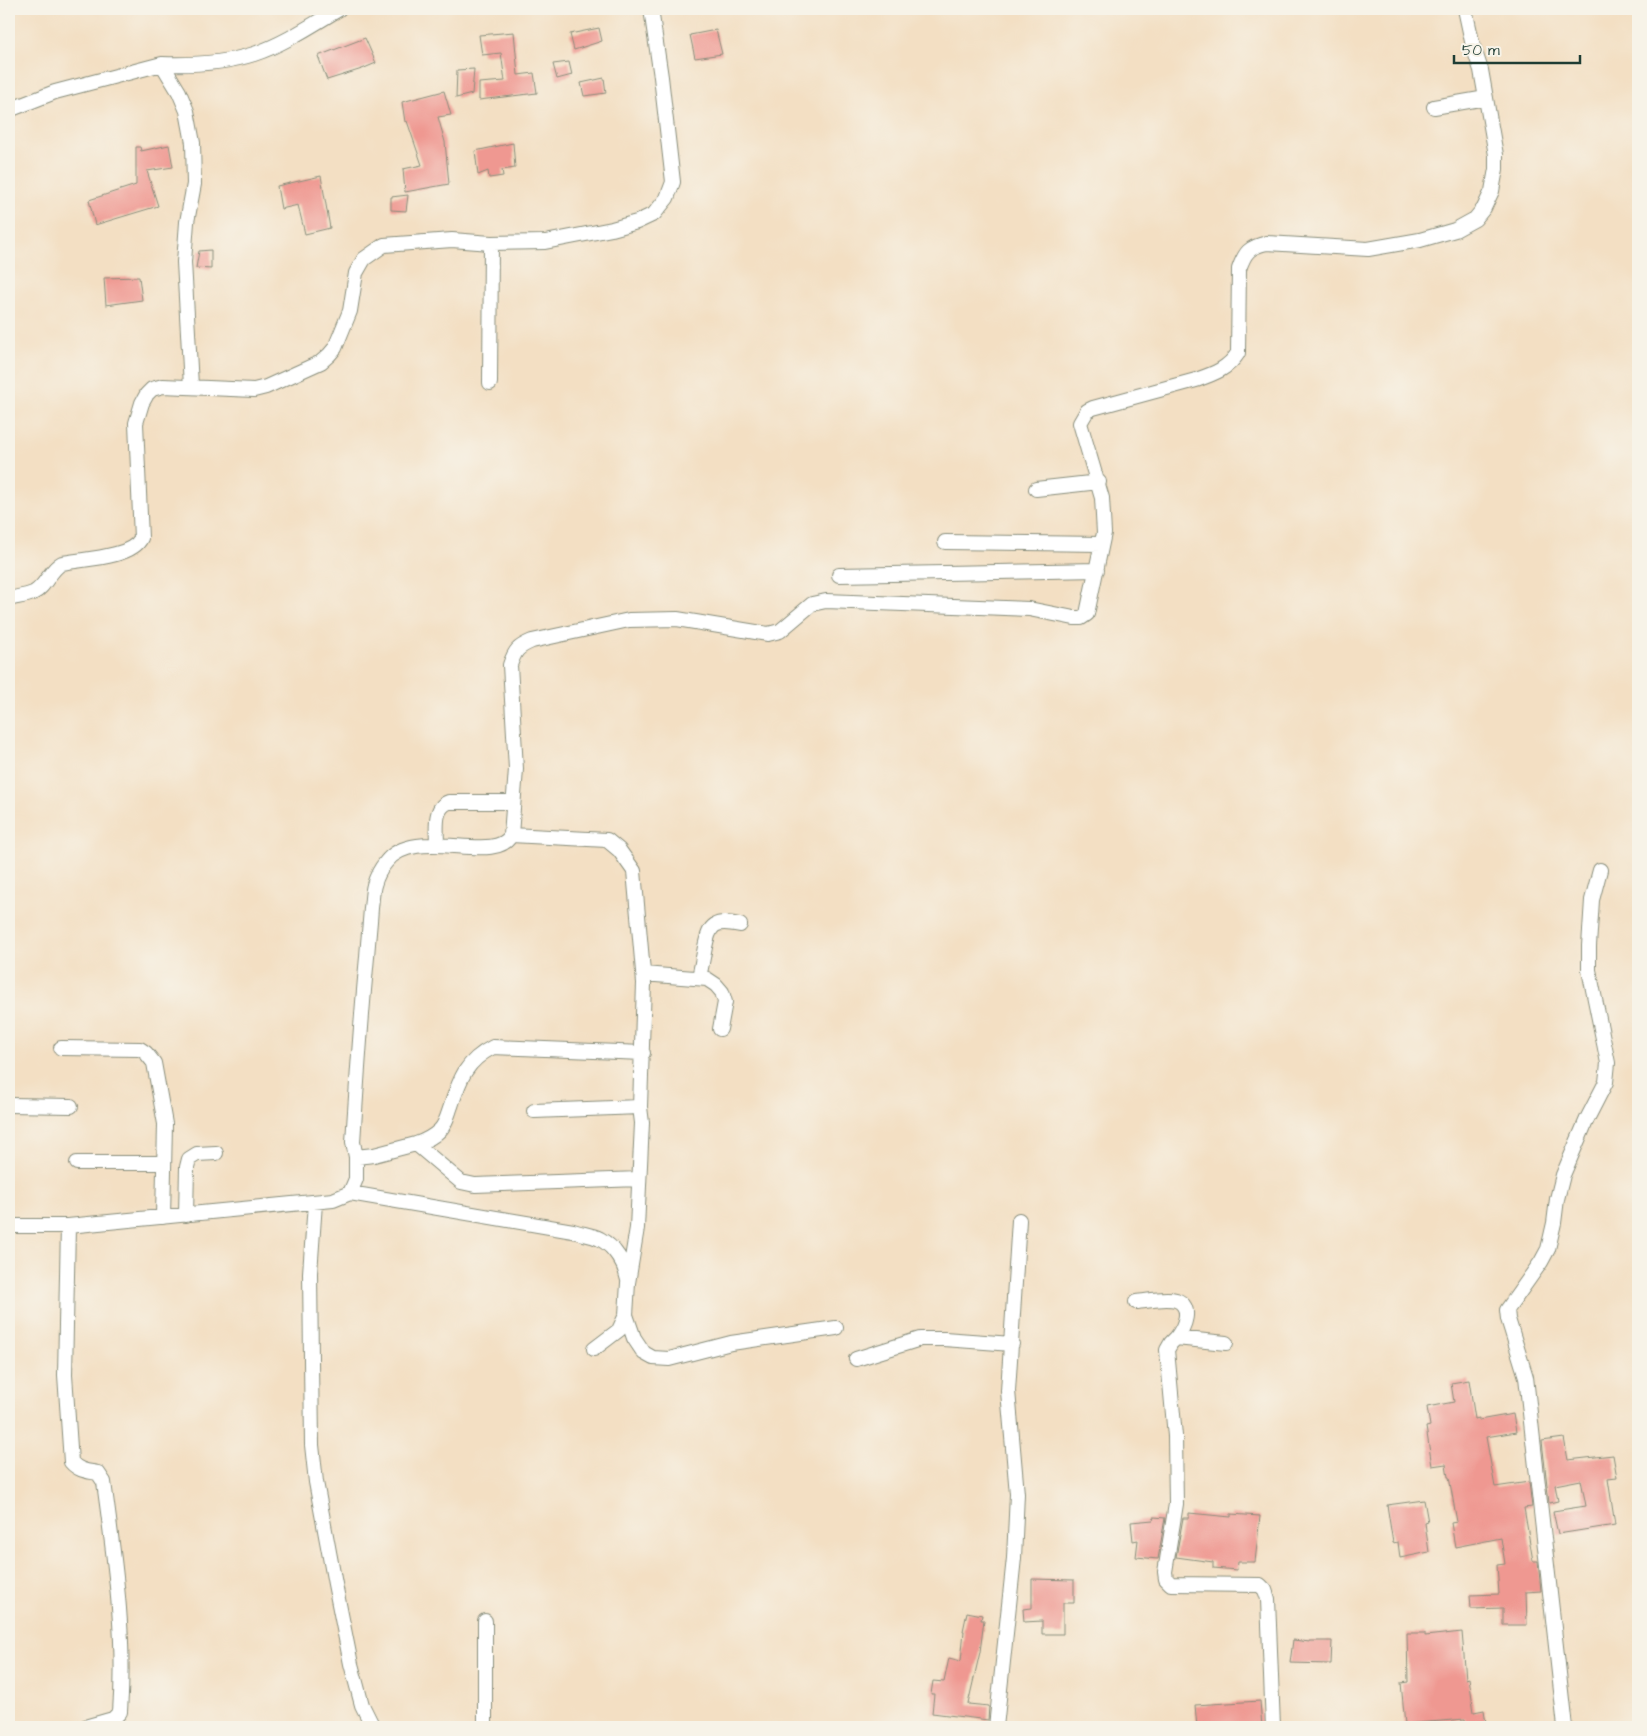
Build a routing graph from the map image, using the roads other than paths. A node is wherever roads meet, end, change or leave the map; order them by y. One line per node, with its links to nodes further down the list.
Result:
1 (339, 9): 4 (street)
2 (651, 9): 8 (street)
3 (1465, 9): 5 (street)
4 (162, 64): 7 (street); 10 (street)
5 (1486, 98): 6 (street); 11 (street)
6 (1434, 107)
7 (9, 110)
8 (491, 243): 9 (street); 10 (street)
9 (490, 382)
10 (191, 386): 17 (street)
11 (1099, 482): 12 (street); 14 (street)
12 (1036, 489)
13 (946, 542): 14 (street)
14 (1102, 544): 15 (street)
15 (1096, 570): 16 (street); 18 (street)
16 (839, 576)
17 (9, 599)
18 (514, 802): 19 (street); 20 (street)
19 (512, 834): 20 (street); 23 (street)
20 (437, 844): 34 (street)
21 (1600, 870): 60 (street)
22 (740, 925): 24 (street)
23 (643, 974): 24 (street); 27 (street)
24 (699, 978): 25 (street)
25 (720, 1029)
26 (61, 1048): 35 (street)
27 (643, 1052): 30 (street); 32 (street)
28 (9, 1105): 29 (street)
29 (71, 1106)
30 (640, 1108): 31 (street); 37 (street)
31 (534, 1111)
32 (416, 1144): 34 (street); 37 (street)
33 (216, 1153): 40 (street)
34 (356, 1157): 38 (street)
35 (164, 1163): 36 (street); 41 (street)
36 (77, 1164)
37 (639, 1179): 45 (street)
38 (350, 1193): 39 (street); 45 (street)
39 (315, 1203): 40 (street); 56 (street)
40 (186, 1215): 41 (street)
41 (163, 1217): 44 (street)
42 (1019, 1220): 51 (street)
43 (9, 1226): 44 (street)
44 (68, 1226): 55 (street)
45 (628, 1284): 47 (street)
46 (1136, 1302): 49 (street)
47 (626, 1315): 48 (street); 52 (street)
48 (836, 1328)
49 (1176, 1338): 50 (street); 59 (street)
50 (1226, 1342)
51 (1012, 1344): 53 (street); 58 (street)
52 (594, 1349)
53 (856, 1359)
54 (485, 1621): 57 (street)
55 (85, 1727)
56 (373, 1727)
57 (485, 1727)
58 (996, 1727)
59 (1273, 1727)
60 (1565, 1727)

